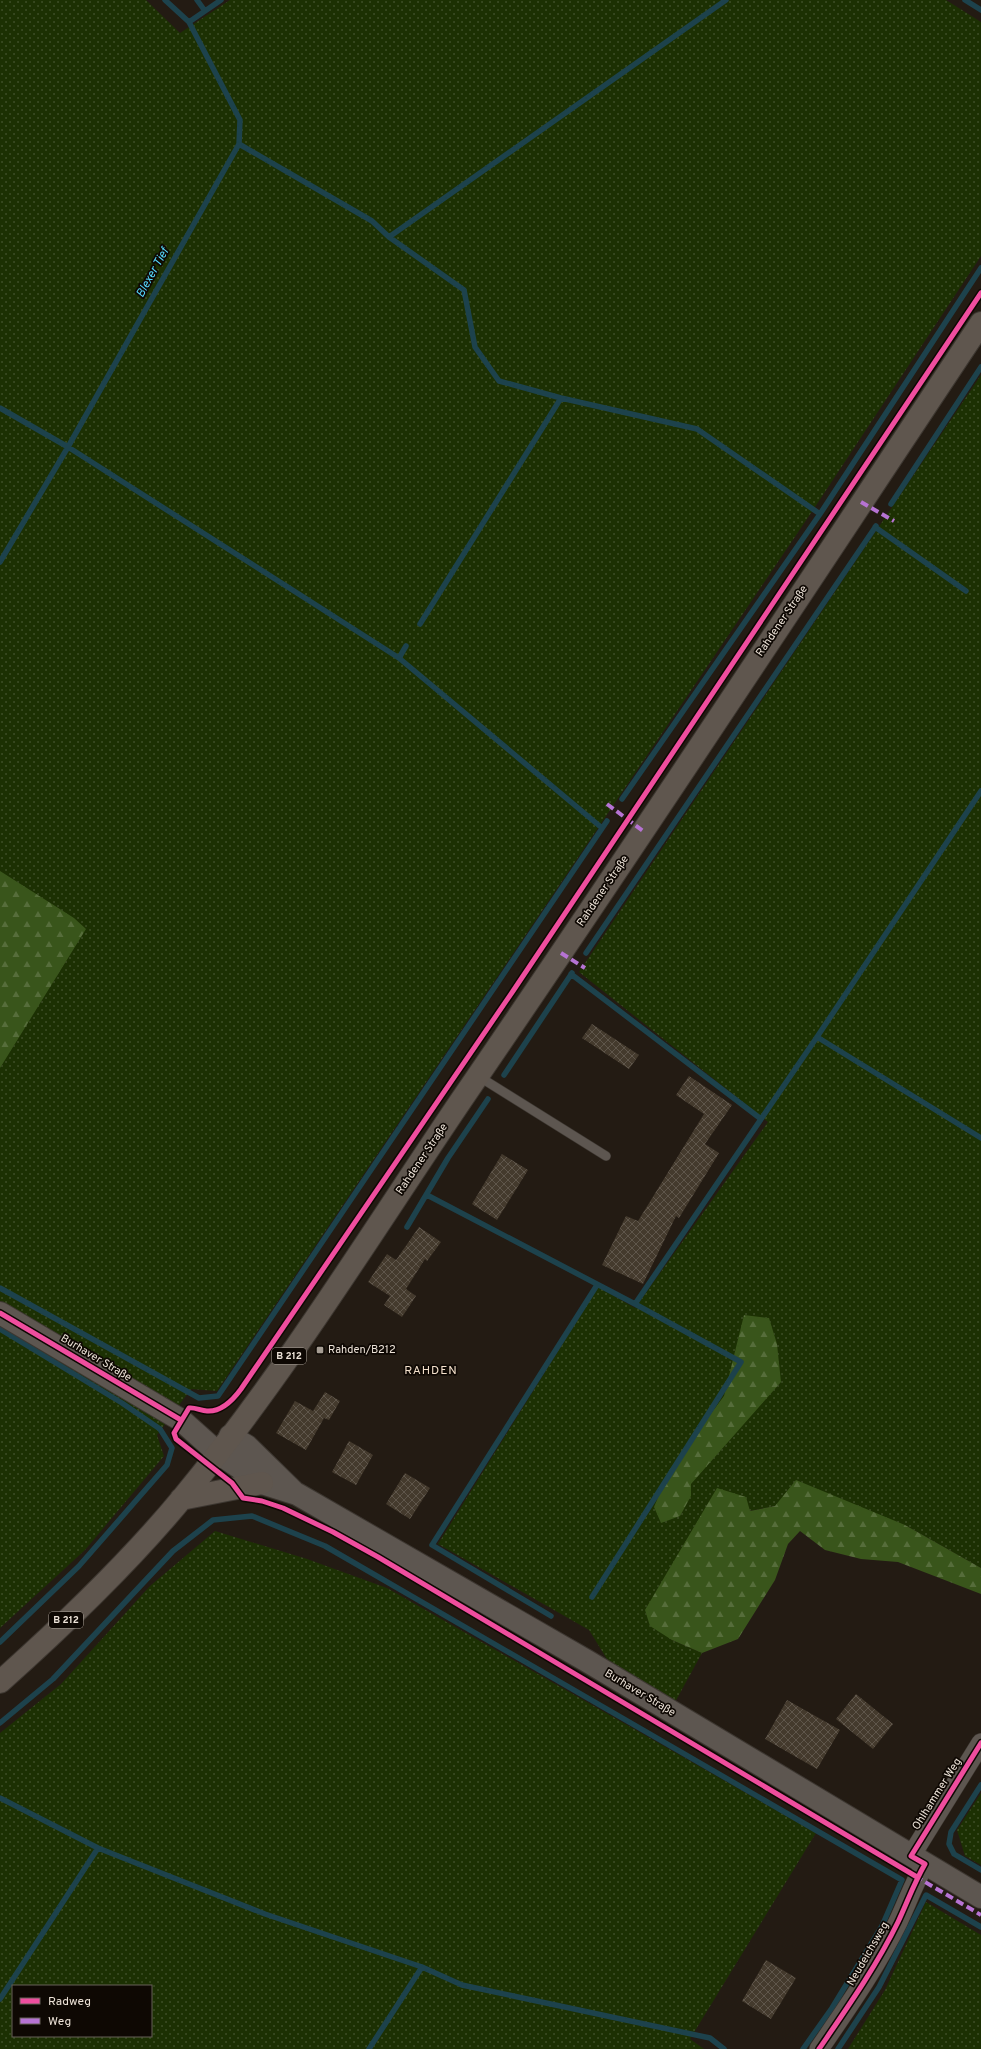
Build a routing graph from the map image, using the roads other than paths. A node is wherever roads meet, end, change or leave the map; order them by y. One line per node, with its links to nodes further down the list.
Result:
1 (981, 323): 2 (main road, Rahdener Straße / B 212)
2 (478, 1076): 3 (lane); 5 (main road, Rahdener Straße / B 212)
3 (606, 1156)
4 (0, 1313): 5 (main road, Burhaver Straße)
5 (224, 1445): 6 (main road, Burhaver Straße); 7 (main road, Burhaver Straße); 8 (main road, B 212)
6 (262, 1483): 7 (main road, Burhaver Straße); 8 (main road)
7 (297, 1494): 11 (main road, Burhaver Straße)
8 (181, 1499): 9 (main road, B 212)
9 (0, 1682)
10 (981, 1743): 11 (street, Ohlhammer Weg)
11 (918, 1860): 12 (main road, Burhaver Straße); 13 (street, Neudeichsweg)
12 (981, 1897)
13 (819, 2049)

